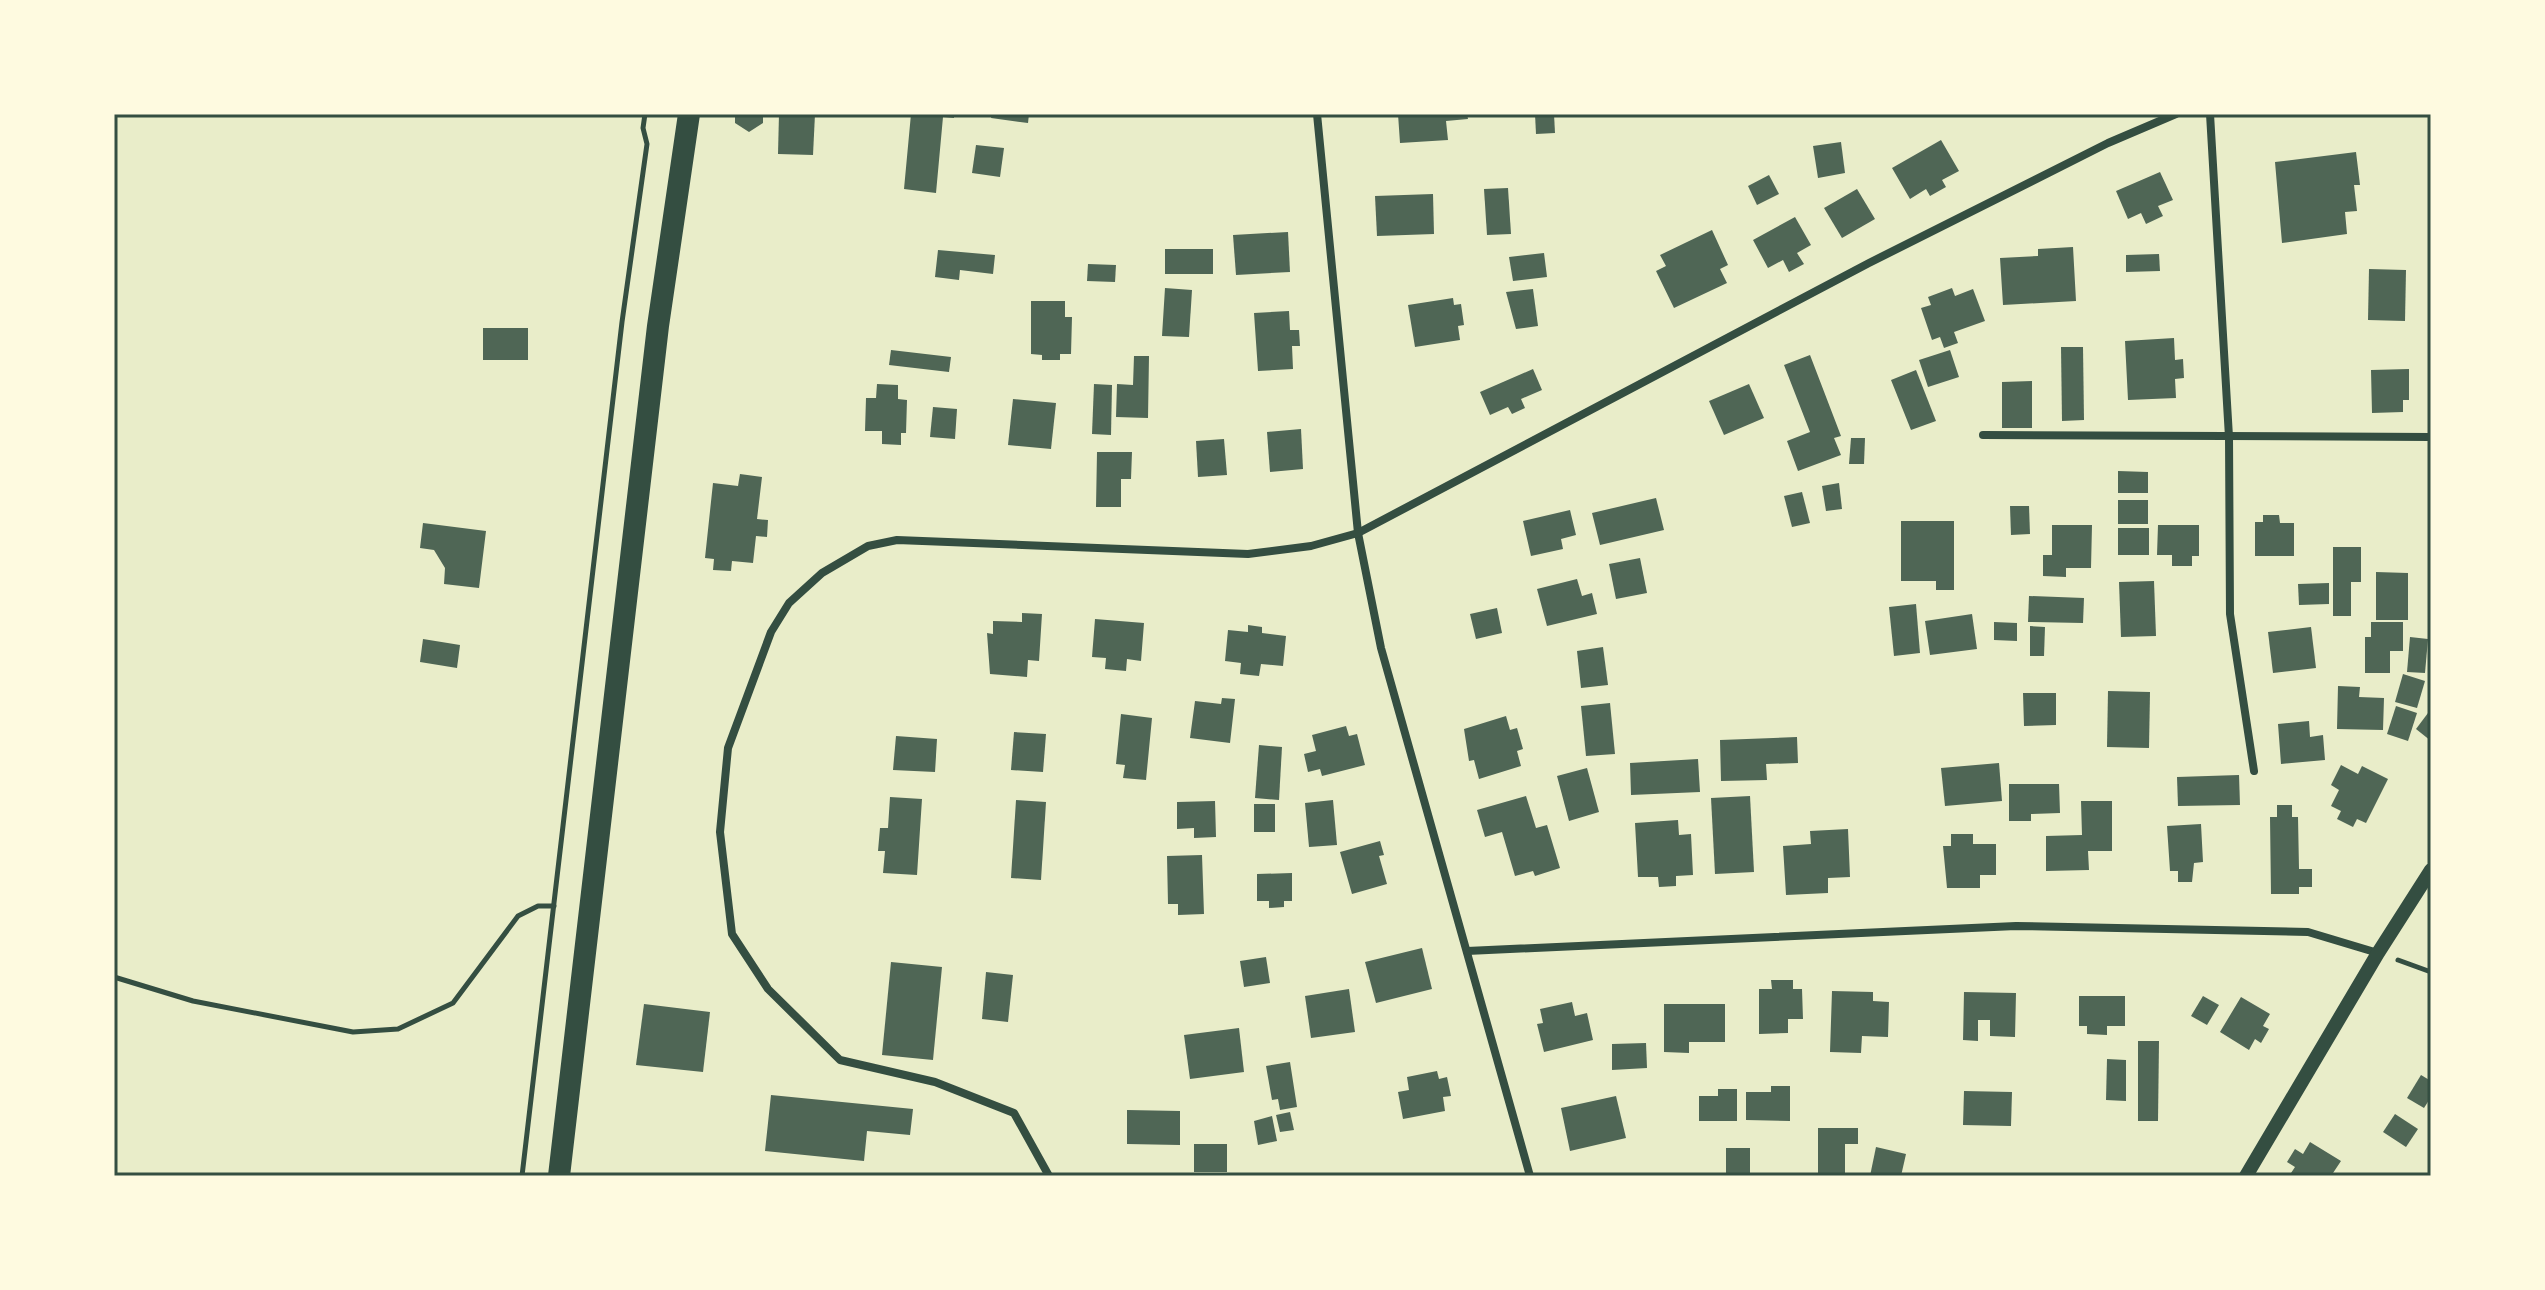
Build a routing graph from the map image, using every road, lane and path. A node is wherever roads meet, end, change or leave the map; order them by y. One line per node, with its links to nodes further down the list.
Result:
1 (645, 114): 12 (path)
2 (689, 114): 18 (highway)
3 (1317, 114): 9 (street)
4 (2176, 114): 9 (street)
5 (2210, 114): 7 (street)
6 (1983, 435): 7 (street)
7 (2229, 437): 8 (street); 10 (street)
8 (2431, 437)
9 (1358, 533): 13 (street); 19 (street)
10 (2254, 771)
11 (2431, 870): 14 (street)
12 (554, 906): 16 (path); 17 (path)
13 (1467, 951): 14 (street); 20 (street)
14 (2378, 953): 15 (path); 21 (street)
15 (2431, 972)
16 (114, 977)
17 (522, 1176)
18 (559, 1176)
19 (1049, 1176)
20 (1530, 1176)
21 (2246, 1176)

